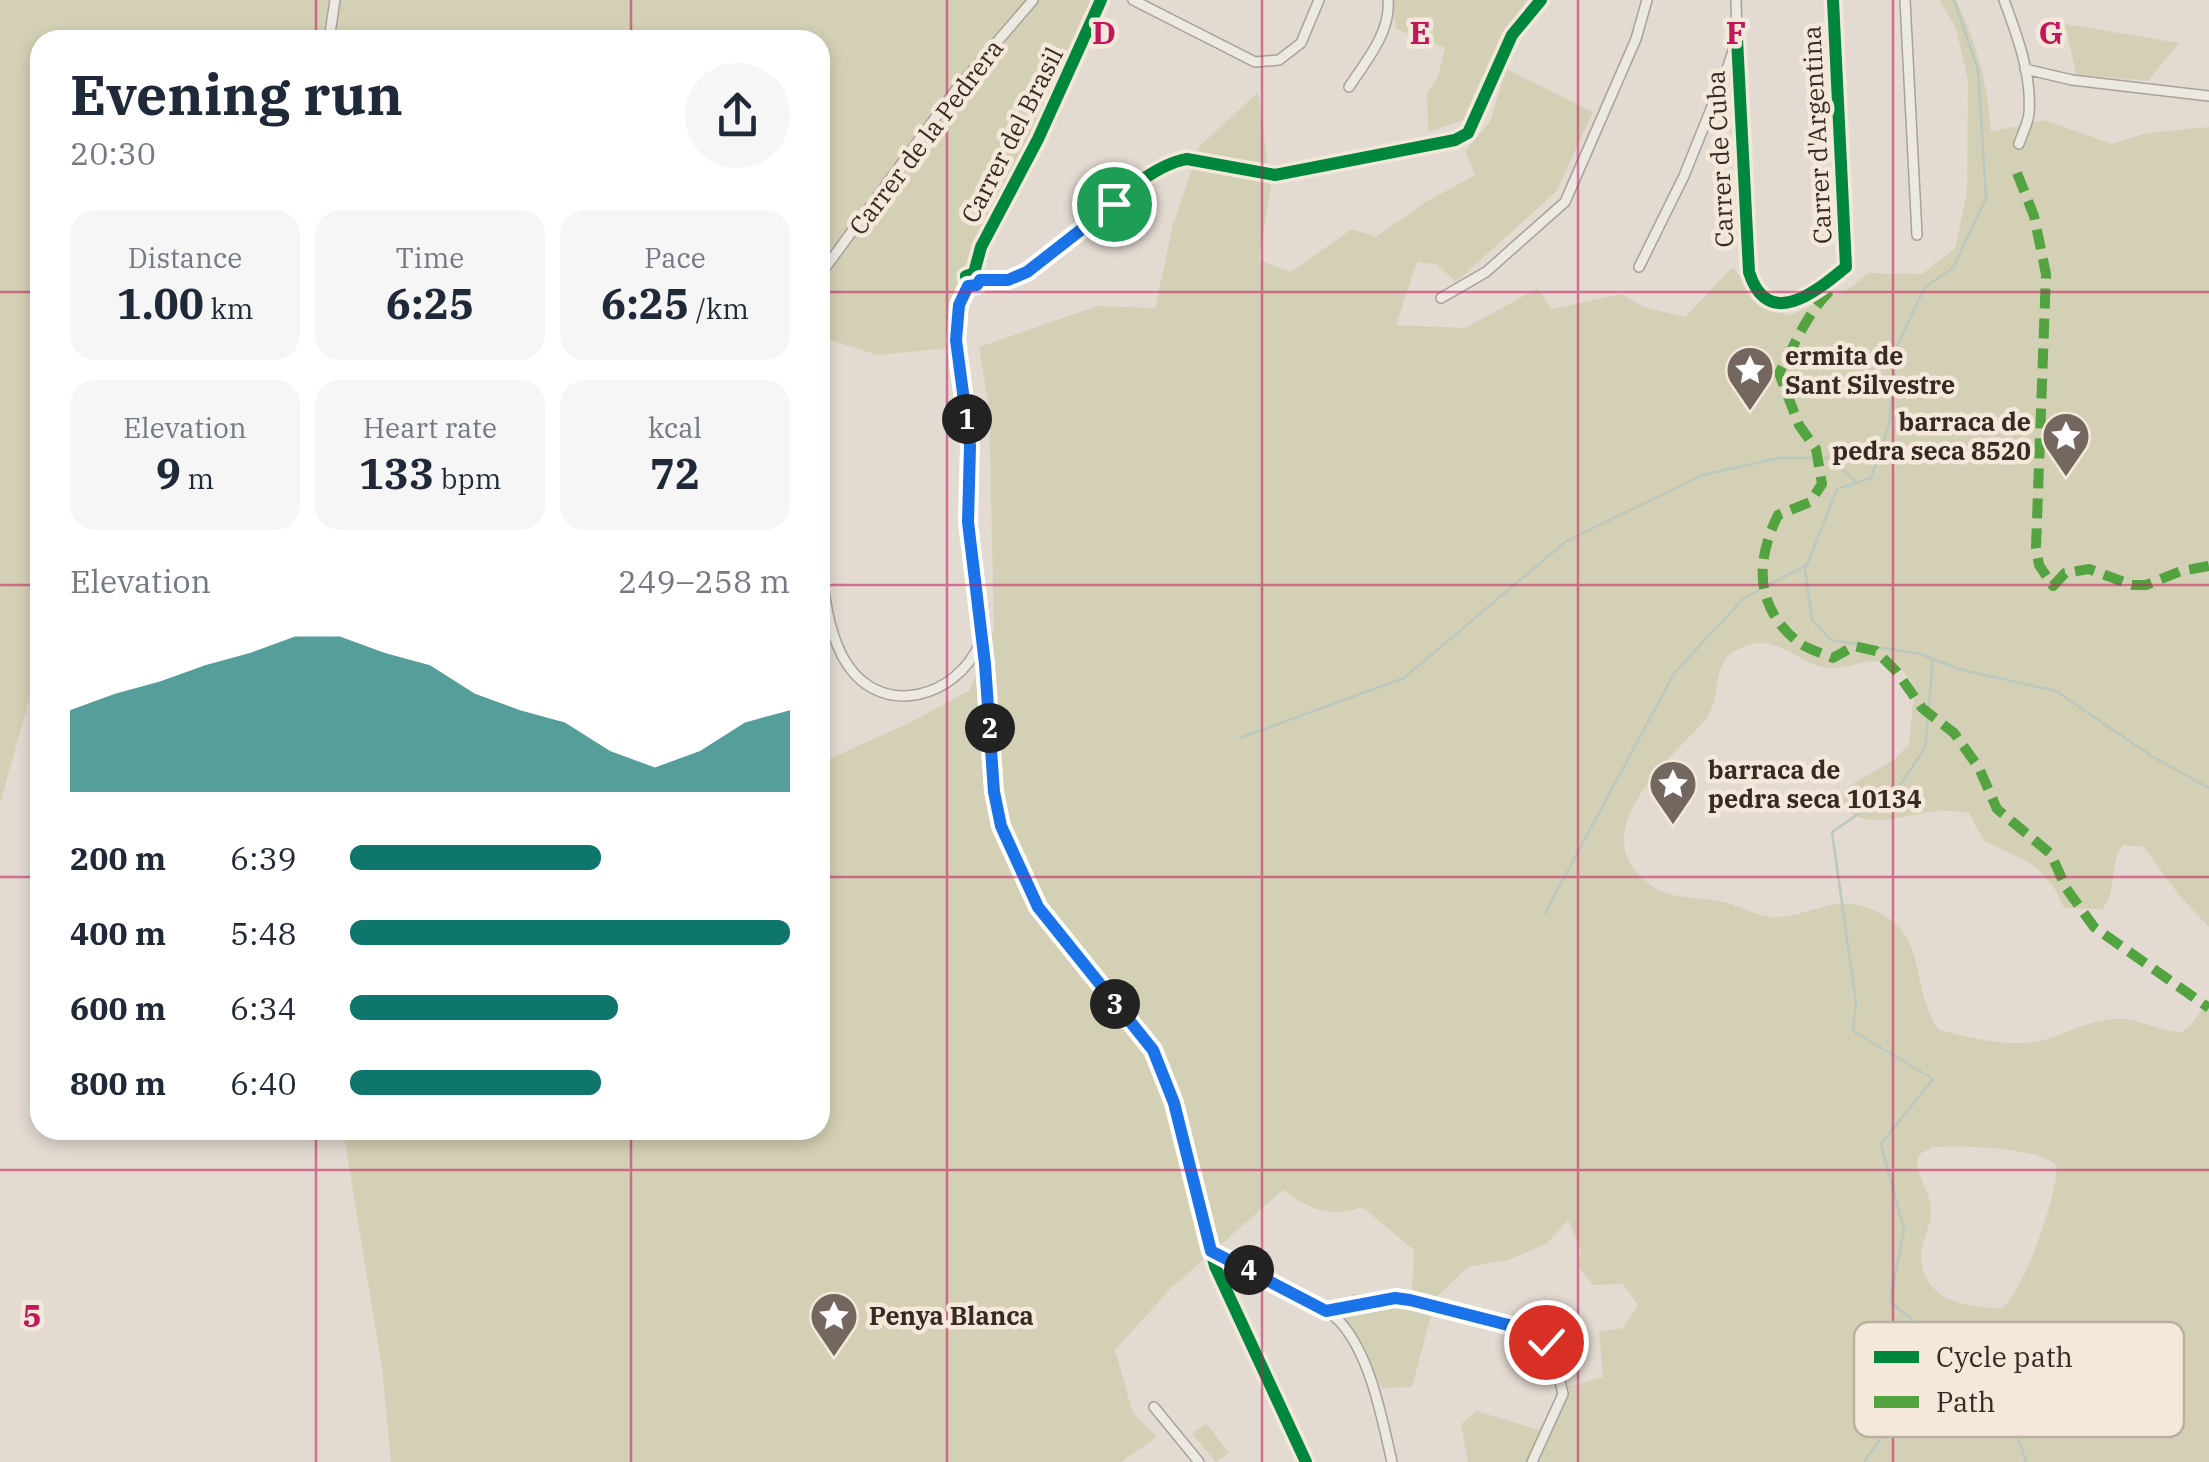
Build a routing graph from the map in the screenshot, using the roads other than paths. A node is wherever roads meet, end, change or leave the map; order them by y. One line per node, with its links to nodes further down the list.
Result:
1 (335, 0): 13 (street)
2 (1033, 0): 20 (street, Carrer de la Pedrera)
3 (1101, 0): 23 (street, Carrer del Brasil)
4 (1133, 0): 5 (street)
5 (1319, 0)
6 (1388, 0): 16 (street)
7 (1541, 0): 23 (street)
8 (1647, 0): 24 (street)
9 (1736, 0): 14 (street)
10 (1832, 0): 22 (street, Carrer d'Argentina)
11 (1905, 0): 19 (street)
12 (2004, 0): 15 (street)
13 (331, 30)
14 (1737, 38): 21 (street); 22 (street, Carrer de Cuba)
15 (2026, 69): 17 (street); 18 (street)
16 (1350, 86)
17 (2209, 96)
18 (2018, 144)
19 (1917, 236)
20 (830, 261)
21 (1639, 267)
22 (1846, 268)
23 (977, 276): 26 (street, Carrer del Brasil)
24 (1441, 298)
25 (830, 610): 26 (street)
26 (980, 641): 27 (street, Carrer del Brasil)
27 (1211, 1251): 28 (street); 31 (street, Carrer del Brasil)
28 (1326, 1311): 32 (street); 33 (street)
29 (1154, 1407): 30 (street)
30 (1199, 1462)
31 (1306, 1462)
32 (1392, 1462)
33 (1532, 1462)

